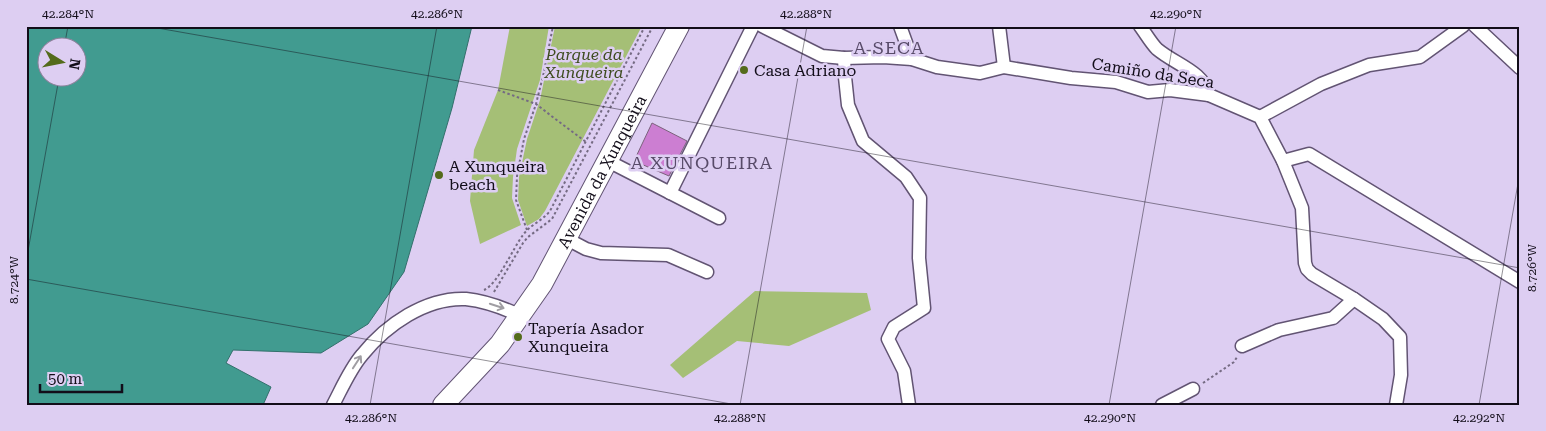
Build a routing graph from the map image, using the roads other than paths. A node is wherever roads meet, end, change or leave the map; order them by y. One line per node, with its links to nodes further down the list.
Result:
1 (679, 26): 15 (main road, Avenida da Xunqueira)
2 (753, 26): 17 (street)
3 (762, 26): 9 (street, Camiño da Seca)
4 (900, 26): 10 (street)
5 (999, 26): 11 (street)
6 (1140, 26): 13 (street)
7 (1463, 26): 14 (street)
8 (1475, 26): 12 (street)
9 (844, 58): 10 (street, Camiño da Seca); 28 (street)
10 (912, 59): 11 (street, Camiño da Seca)
11 (1004, 67): 13 (street, Camiño da Seca)
12 (1520, 68)
13 (1209, 96): 14 (street, Camiño da Seca)
14 (1260, 117): 16 (street)
15 (606, 160): 17 (street); 19 (main road, Avenida da Xunqueira)
16 (1283, 161): 21 (street); 22 (street)
17 (670, 193): 18 (street)
18 (720, 218)
19 (567, 239): 20 (street); 23 (main road, Avenida da Xunqueira)
20 (707, 272)
21 (1520, 282)
22 (1354, 299): 24 (street); 30 (street)
23 (521, 316): 26 (street, one-way to 23); 27 (main road, Avenida da Xunqueira)
24 (1242, 346)
25 (1193, 389): 29 (street)
26 (333, 405)
27 (443, 405)
28 (909, 405)
29 (1162, 405)
30 (1396, 405)

